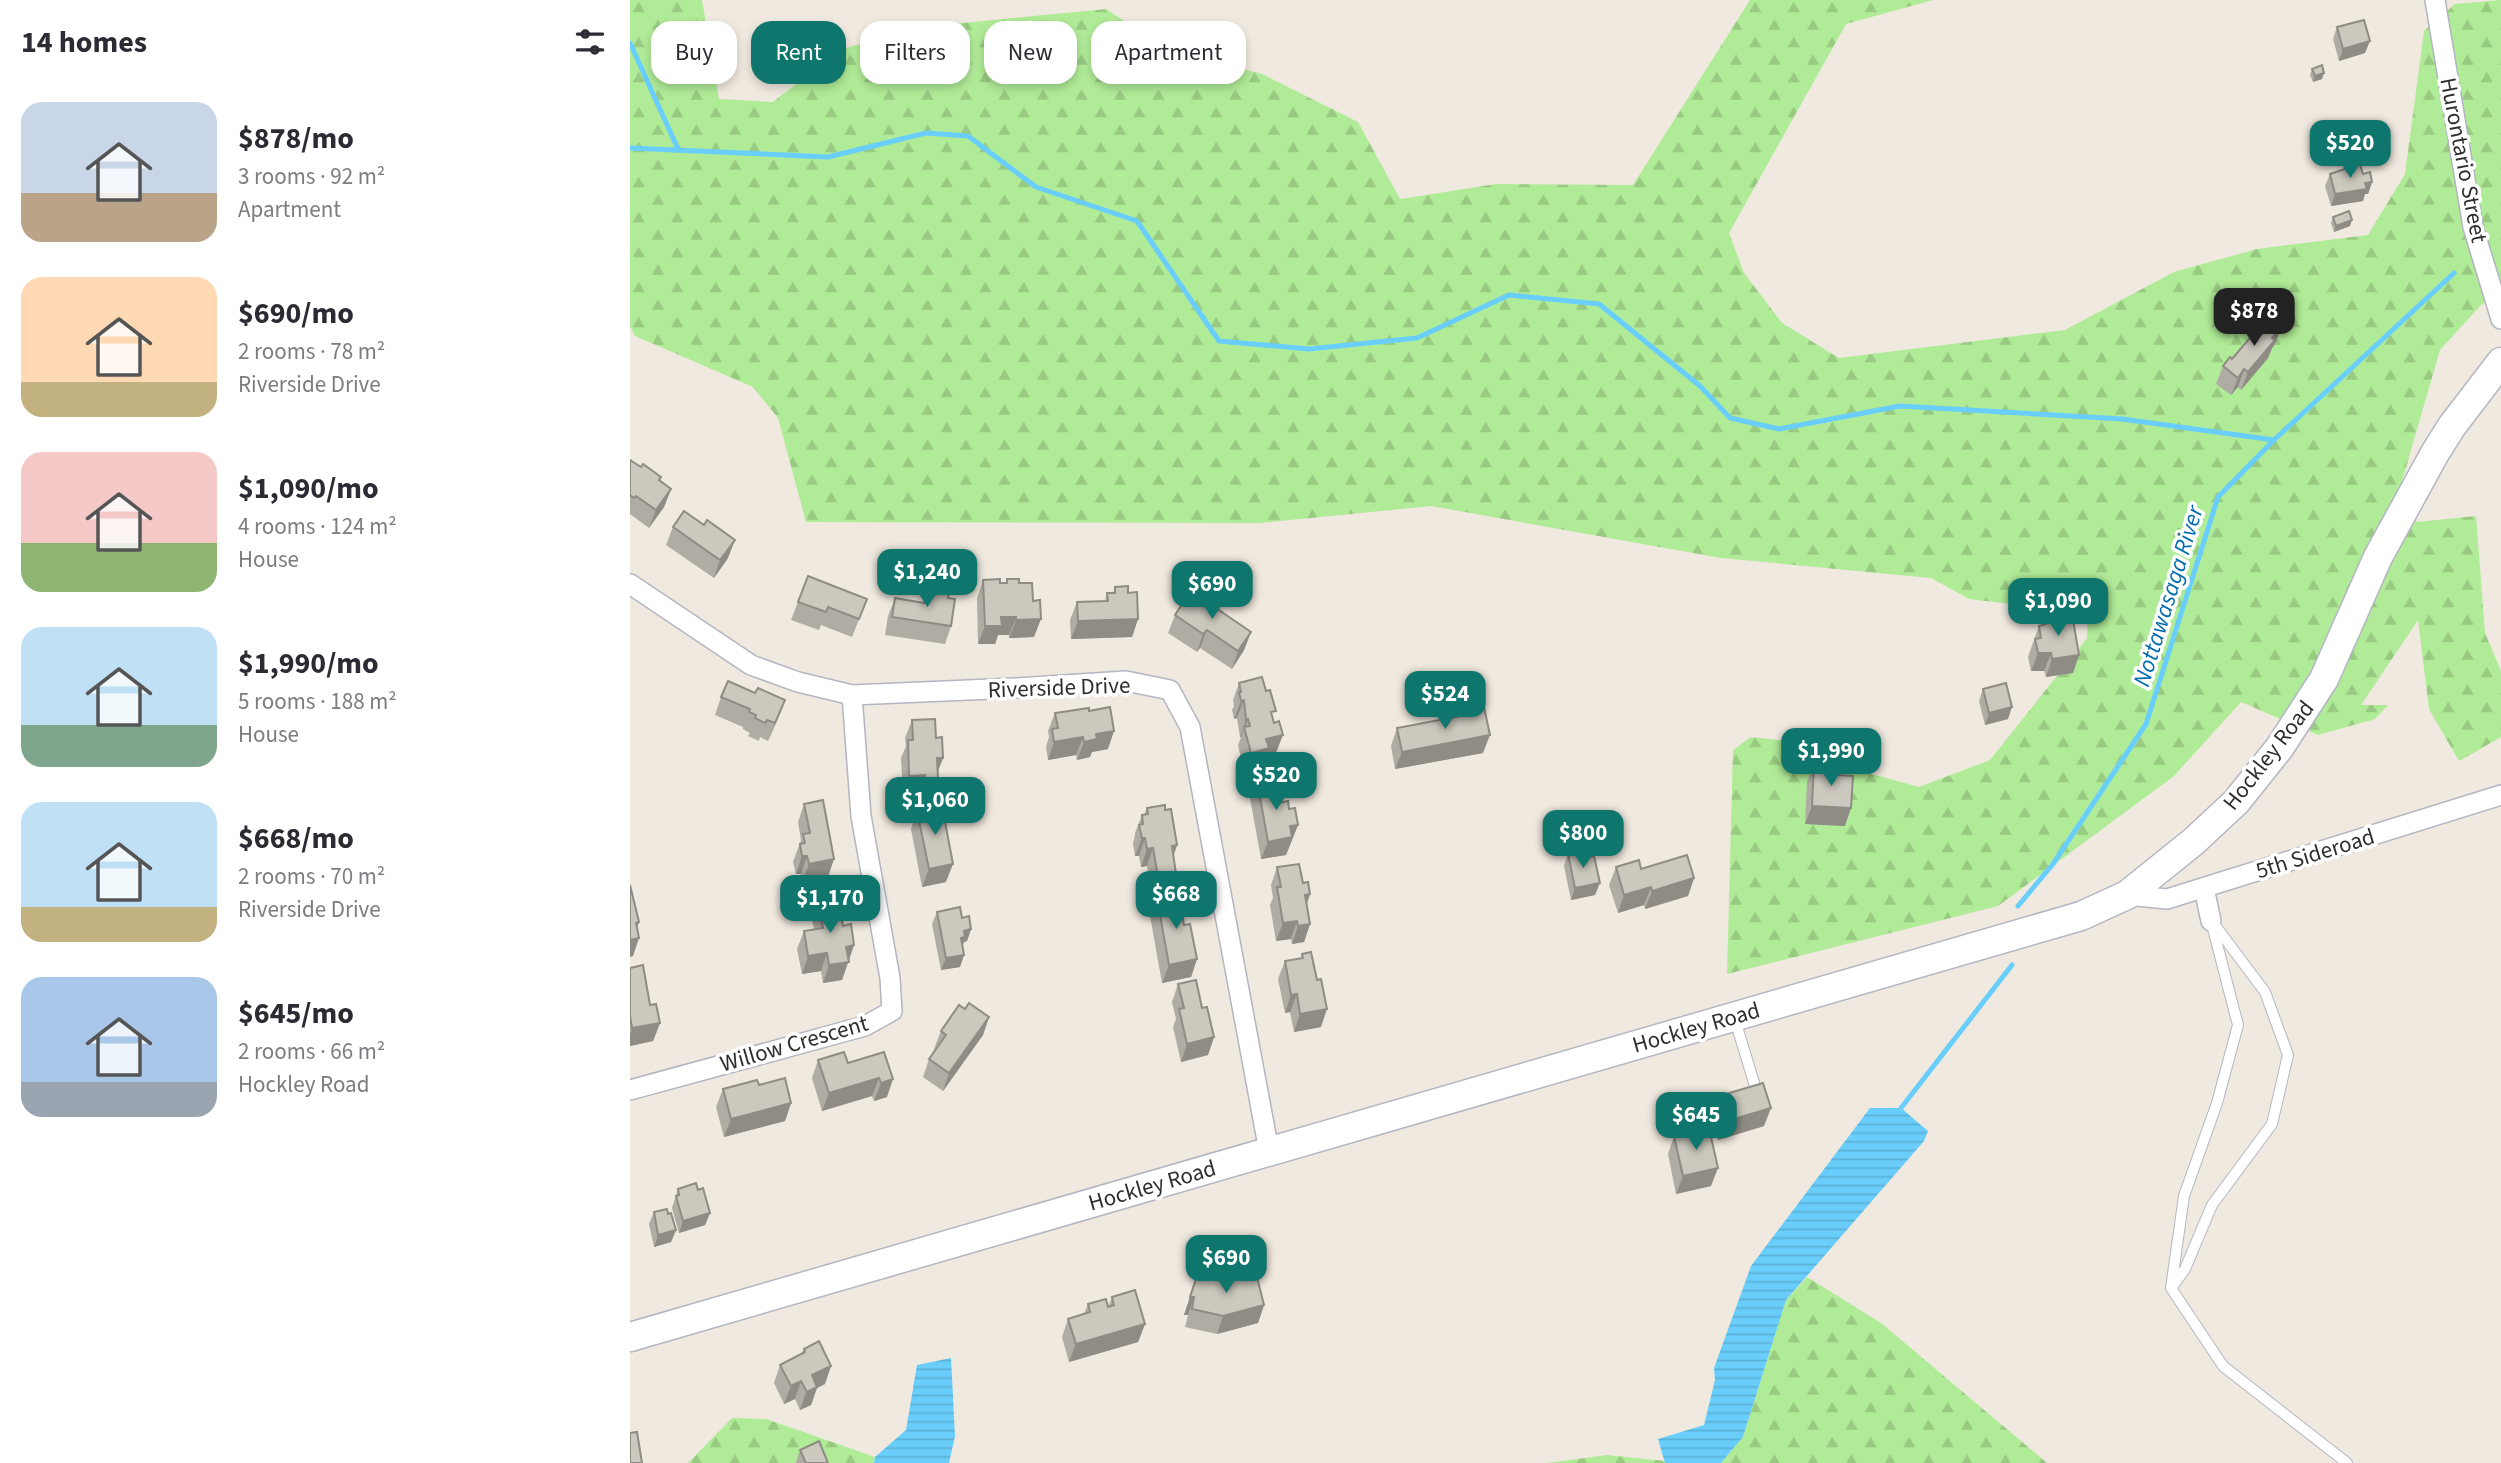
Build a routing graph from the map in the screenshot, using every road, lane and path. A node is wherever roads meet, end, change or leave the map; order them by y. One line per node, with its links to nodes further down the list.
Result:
1 (2435, 0): 2 (street, Hurontario Street)
2 (2501, 319)
3 (2501, 362): 8 (main road, Hockley Road)
4 (630, 584): 5 (street, Riverside Drive)
5 (852, 695): 11 (street, Willow Crescent); 13 (street, Riverside Drive)
6 (2501, 795): 7 (street, 5th Sideroad)
7 (2204, 888): 8 (street, 5th Sideroad); 9 (street)
8 (2127, 895): 10 (main road, Hockley Road)
9 (2211, 921): 14 (lane); 14 (lane)
10 (1734, 1016): 12 (lane); 13 (main road, Hockley Road)
11 (630, 1090)
12 (1758, 1098)
13 (1269, 1151): 15 (main road, Hockley Road)
14 (2171, 1288): 16 (lane)
15 (630, 1337)
16 (2347, 1463)

